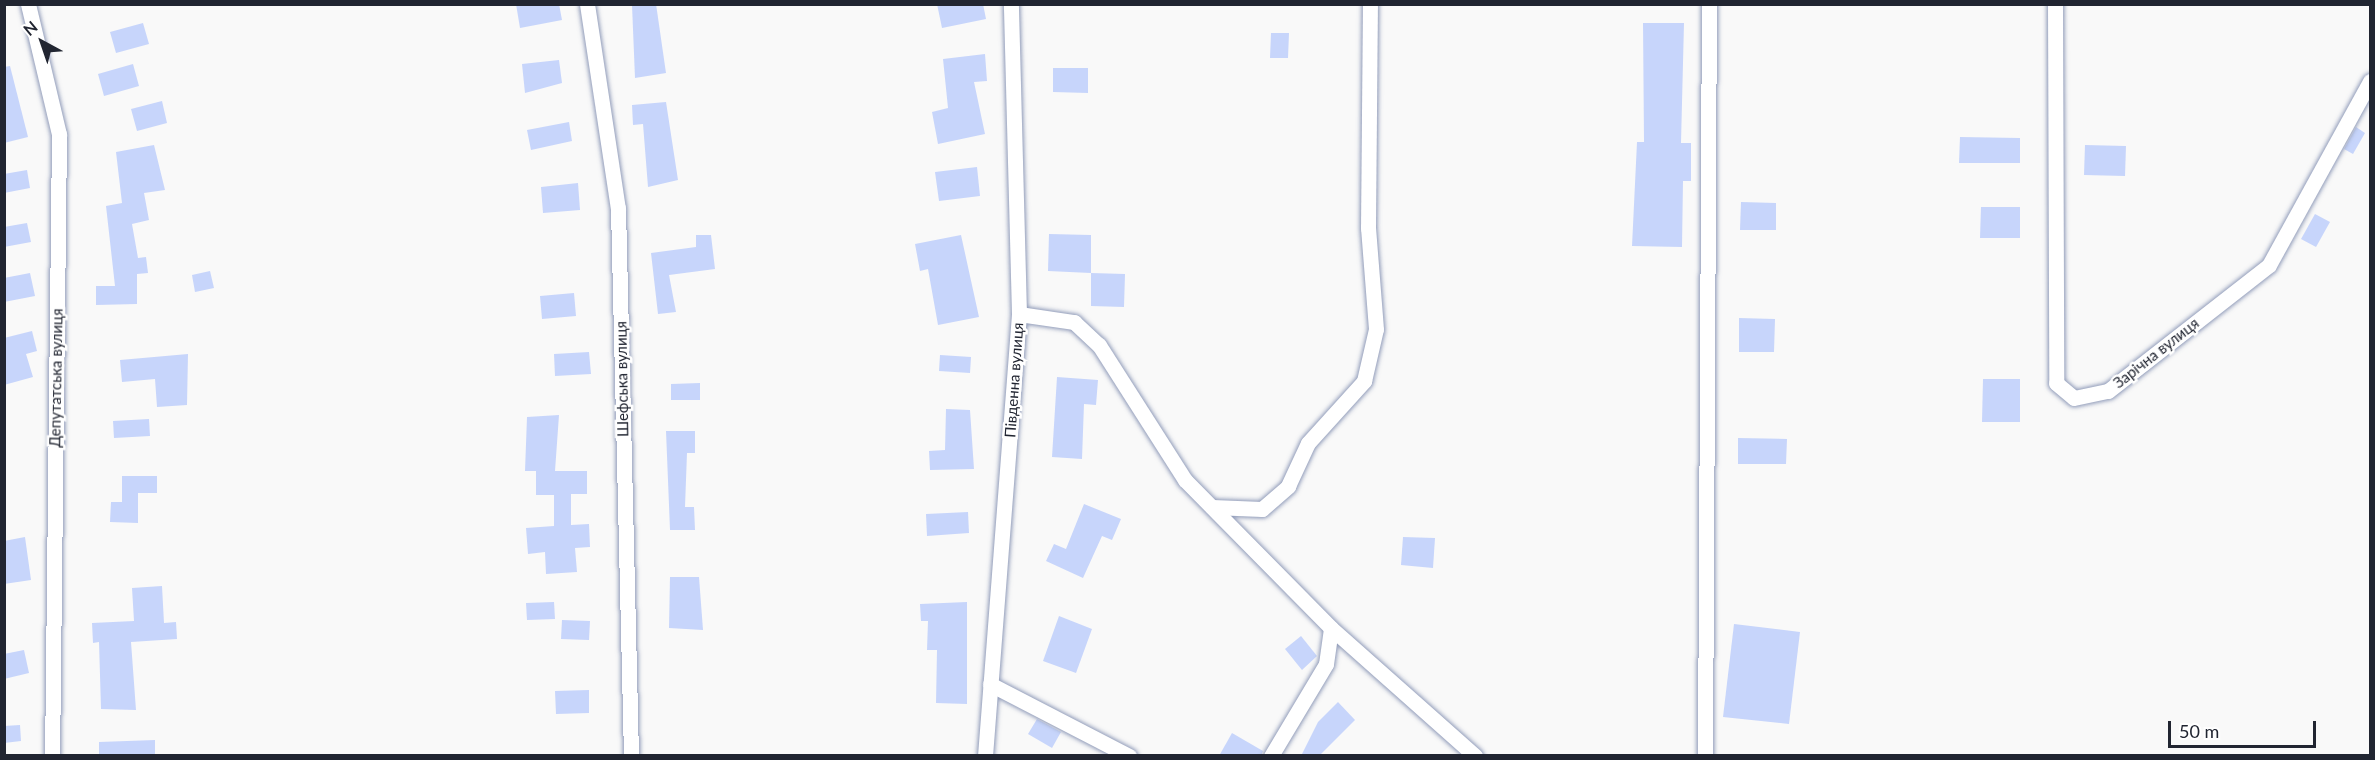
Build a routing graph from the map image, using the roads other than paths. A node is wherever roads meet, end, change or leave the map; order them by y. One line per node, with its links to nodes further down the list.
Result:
1 (28, 4): 12 (street, Депутатська вулиця)
2 (587, 4): 13 (street, Шефська вулиця)
3 (1011, 4): 8 (street, Південна вулиця)
4 (1370, 4): 9 (street)
5 (1709, 4): 18 (street)
6 (2055, 4): 7 (street, Зарічна вулиця)
7 (2370, 81)
8 (1019, 314): 9 (street); 11 (street, Південна вулиця)
9 (1212, 507): 10 (street)
10 (1331, 628): 16 (street); 17 (street)
11 (990, 684): 14 (street, Південна вулиця); 15 (street)
12 (52, 756)
13 (631, 756)
14 (985, 756)
15 (1128, 756)
16 (1271, 756)
17 (1475, 756)
18 (1704, 756)

